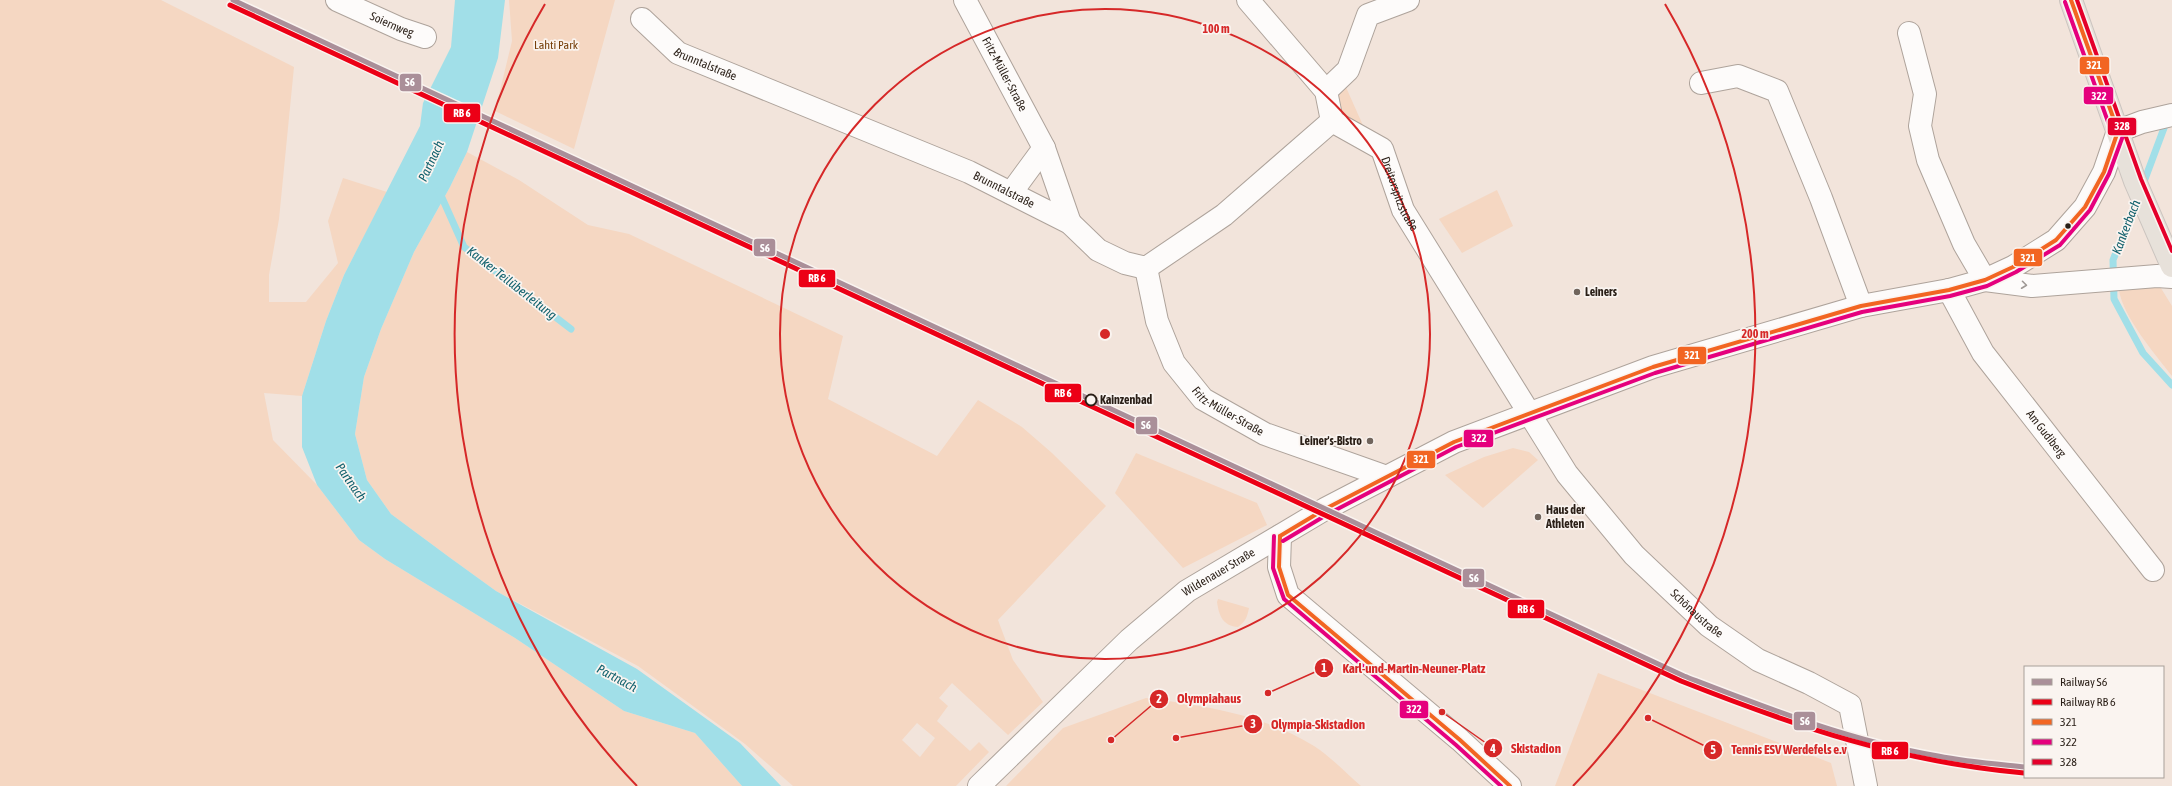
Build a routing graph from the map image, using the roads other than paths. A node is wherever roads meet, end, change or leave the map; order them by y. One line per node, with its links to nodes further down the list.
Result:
1 (337, 0): 8 (street, Soiernweg)
2 (965, 0): 14 (street, Fritz-Müller-Straße)
3 (1248, 0): 10 (street)
4 (1408, 0): 10 (street)
5 (2071, 0): 13 (main road)
6 (642, 19): 15 (street, Brunntalstraße)
7 (1909, 33): 20 (street)
8 (425, 37)
9 (1701, 83): 22 (street)
10 (1326, 91): 12 (street)
11 (2172, 115): 13 (street)
12 (1332, 121): 18 (street); 23 (street, Dreitorspitzstraße)
13 (2118, 131): 17 (main road); 20 (street, Wildenauer Straße)
14 (1044, 148): 15 (street); 16 (street, Fritz-Müller-Straße)
15 (1011, 193): 16 (street, Brunntalstraße)
16 (1070, 223): 18 (street, Brunntalstraße)
17 (2172, 266)
18 (1146, 268): 24 (street, Fritz-Müller-Straße)
19 (2172, 277): 20 (street, Wildenauer Straße, one-way to 19)
20 (1985, 280): 21 (street, Wildenauer Straße)
21 (1949, 290): 22 (street, Wildenauer Straße); 26 (street, Am Gudiberg)
22 (1861, 306): 23 (street, Wildenauer Straße)
23 (1530, 413): 24 (street, Wildenauer Straße); 29 (street, Schönaustraße)
24 (1386, 477): 25 (street, Wildenauer Straße)
25 (1280, 536): 27 (street, Wildenauer Straße); 28 (street)
26 (2153, 570)
27 (979, 786)
28 (1510, 786)
29 (1866, 786)

